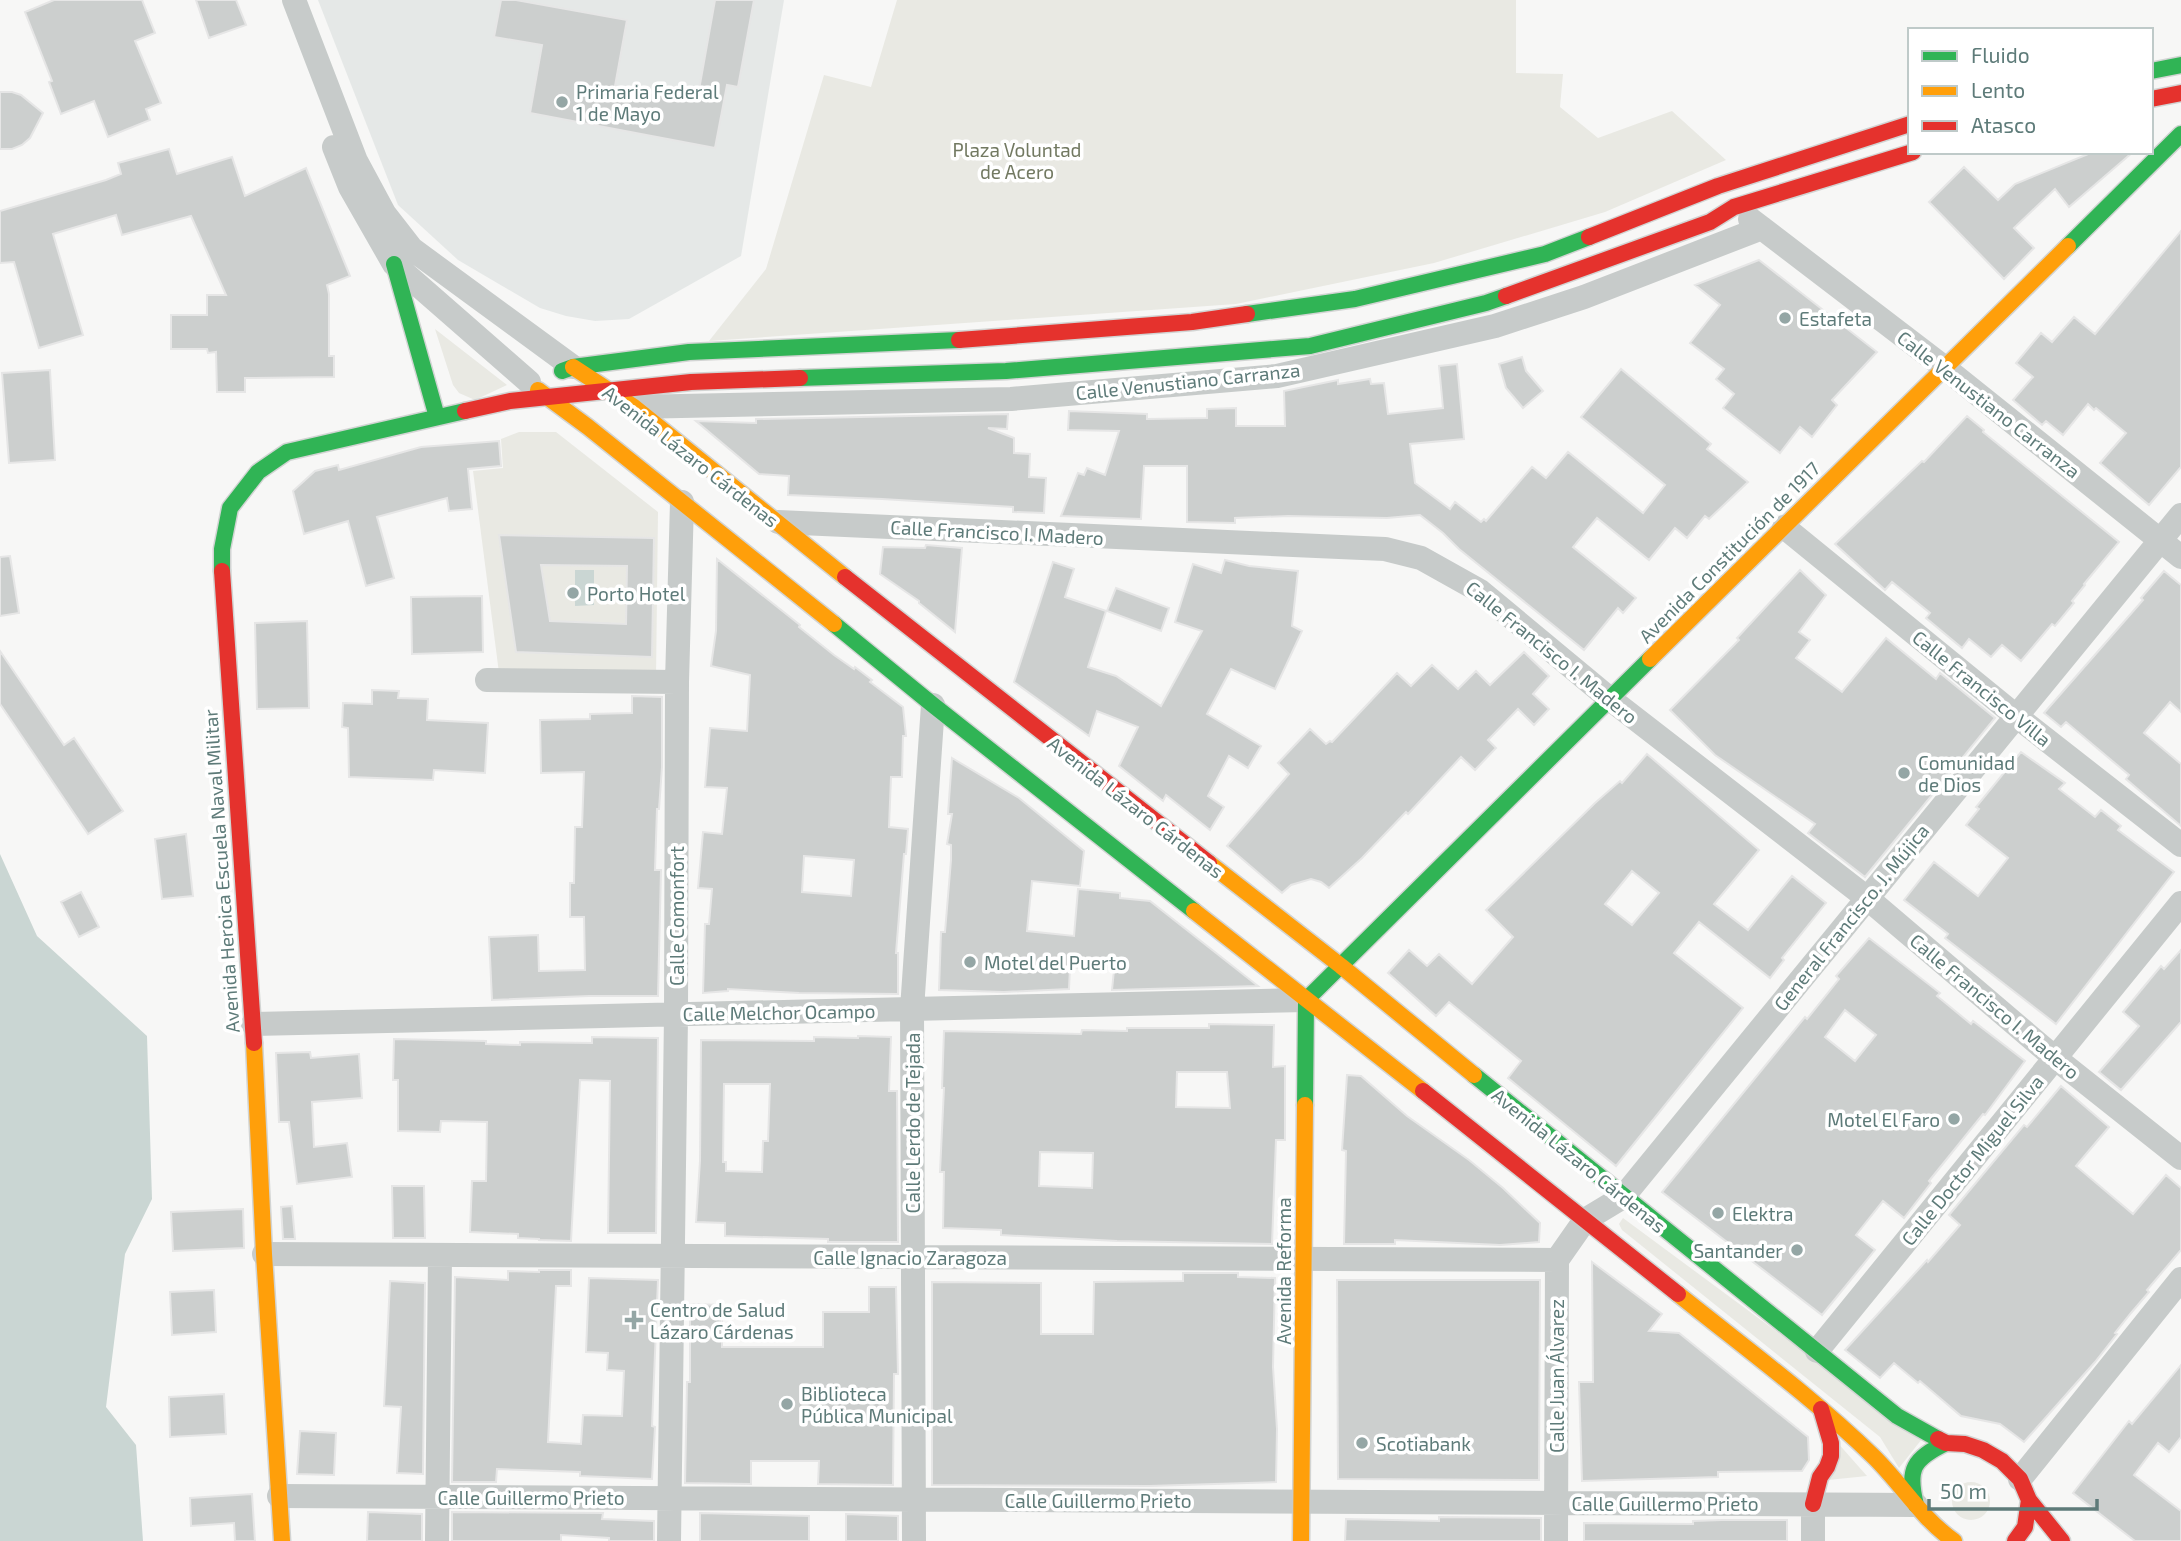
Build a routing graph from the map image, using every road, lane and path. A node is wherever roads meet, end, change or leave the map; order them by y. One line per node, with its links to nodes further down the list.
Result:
1 (276, 0): 13 (street)
2 (294, 0): 14 (street, Avenida Lázaro Cárdenas)
3 (2181, 65): 4 (main road)
4 (2153, 71)
5 (2181, 93): 6 (main road)
6 (2153, 99)
7 (1908, 125): 10 (main road)
8 (2181, 134): 15 (main road, Avenida Constitución de 1917)
9 (1908, 154): 11 (main road)
10 (1718, 186): 11 (street, Calle Venustiano Carranza); 14 (main road)
11 (1734, 207): 12 (street, Calle Venustiano Carranza); 17 (main road)
12 (1762, 228): 15 (street, Calle Venustiano Carranza); 19 (street, Calle Venustiano Carranza)
13 (394, 264): 16 (street); 20 (main road)
14 (573, 367): 16 (main road); 17 (main road, Avenida Lázaro Cárdenas)
15 (1945, 368): 24 (main road, Avenida Constitución de 1917); 25 (street, Calle Venustiano Carranza)
16 (538, 390): 17 (main road); 18 (main road, Avenida Heroica Escuela Naval Militar); 18 (main road); 21 (main road)
17 (607, 391): 19 (main road, Avenida Lázaro Cárdenas)
18 (510, 401): 20 (main road, Avenida Heroica Escuela Naval Militar)
19 (634, 407): 23 (main road, Avenida Lázaro Cárdenas)
20 (437, 417): 39 (main road, Avenida Heroica Escuela Naval Militar)
21 (682, 502): 28 (street, Calle Comonfort); 30 (main road)
22 (2181, 515): 25 (street, General Francisco. J. Mújica)
23 (778, 522): 29 (street, Calle Francisco I. Madero); 35 (main road, Avenida Lázaro Cárdenas)
24 (1784, 527): 29 (main road, Avenida Constitución de 1917); 31 (street, Calle Francisco Villa)
25 (2160, 540): 26 (street, Calle Venustiano Carranza); 31 (street, General Francisco. J. Mújica)
26 (2181, 557)
27 (487, 680): 28 (street)
28 (677, 682): 38 (street, Calle Comonfort)
29 (1610, 699): 33 (street, Calle Francisco I. Madero); 35 (main road, Avenida Constitución de 1917)
30 (933, 705): 36 (main road); 37 (street, Calle Lerdo de Tejada)
31 (2016, 716): 32 (street, Calle Francisco Villa); 33 (street, General Francisco. J. Mújica)
32 (2181, 845)
33 (1867, 898): 40 (street, Calle Francisco I. Madero); 42 (street, General Francisco. J. Mújica)
34 (2181, 903): 40 (street, Calle Doctor Miguel Silva)
35 (1341, 966): 36 (main road, Avenida Constitución de 1917); 42 (main road, Avenida Lázaro Cárdenas)
36 (1306, 1000): 37 (street, Calle Melchor Ocampo); 43 (main road); 48 (main road, Avenida Reforma)
37 (912, 1009): 38 (street, Calle Melchor Ocampo); 47 (street, Calle Lerdo de Tejada)
38 (676, 1015): 39 (street, Calle Melchor Ocampo); 46 (street, Calle Comonfort)
39 (253, 1024): 44 (main road, Avenida Heroica Escuela Naval Militar)
40 (2055, 1058): 41 (street, Calle Francisco I. Madero); 51 (street, Calle Doctor Miguel Silva)
41 (2181, 1158)
42 (1623, 1197): 43 (street, General Francisco. J. Mújica); 51 (main road, Avenida Lázaro Cárdenas)
43 (1585, 1220): 49 (street); 52 (main road)
44 (264, 1254): 45 (street, Calle Ignacio Zaragoza); 55 (main road, Avenida Heroica Escuela Naval Militar)
45 (440, 1255): 46 (street, Calle Ignacio Zaragoza); 56 (street)
46 (672, 1256): 47 (street, Calle Ignacio Zaragoza); 57 (street, Calle Comonfort)
47 (912, 1257): 48 (street, Calle Ignacio Zaragoza); 58 (street, Calle Lerdo de Tejada)
48 (1304, 1259): 49 (street, Calle Ignacio Zaragoza); 59 (main road, Avenida Reforma)
49 (1557, 1260): 60 (street, Calle Juan Álvarez)
50 (2181, 1279): 54 (street)
51 (1817, 1351): 53 (main road, Avenida Lázaro Cárdenas)
52 (1821, 1409): 61 (main road); 62 (main road)
53 (1946, 1443): 54 (main road, Avenida Lázaro Cárdenas); 62 (main road)
54 (2025, 1489): 71 (main road); 72 (main road, Avenida Lázaro Cárdenas)
55 (279, 1496): 56 (street, Calle Guillermo Prieto); 63 (main road, Avenida Heroica Escuela Naval Militar)
56 (438, 1497): 57 (street, Calle Guillermo Prieto); 64 (street)
57 (668, 1498): 58 (street, Calle Guillermo Prieto); 65 (street, Calle Comonfort)
58 (915, 1499): 59 (street, Calle Guillermo Prieto); 66 (street, Calle Lerdo de Tejada)
59 (1302, 1501): 60 (street, Calle Guillermo Prieto); 67 (main road, Avenida Reforma)
60 (1556, 1503): 61 (street, Calle Guillermo Prieto); 68 (street, Calle Juan Álvarez)
61 (1813, 1504): 62 (street, Calle Guillermo Prieto); 69 (street)
62 (1916, 1505): 70 (main road)
63 (282, 1541)
64 (437, 1541)
65 (669, 1541)
66 (914, 1541)
67 (1301, 1541)
68 (1556, 1541)
69 (1813, 1541)
70 (1954, 1541)
71 (2015, 1541)
72 (2062, 1541)

